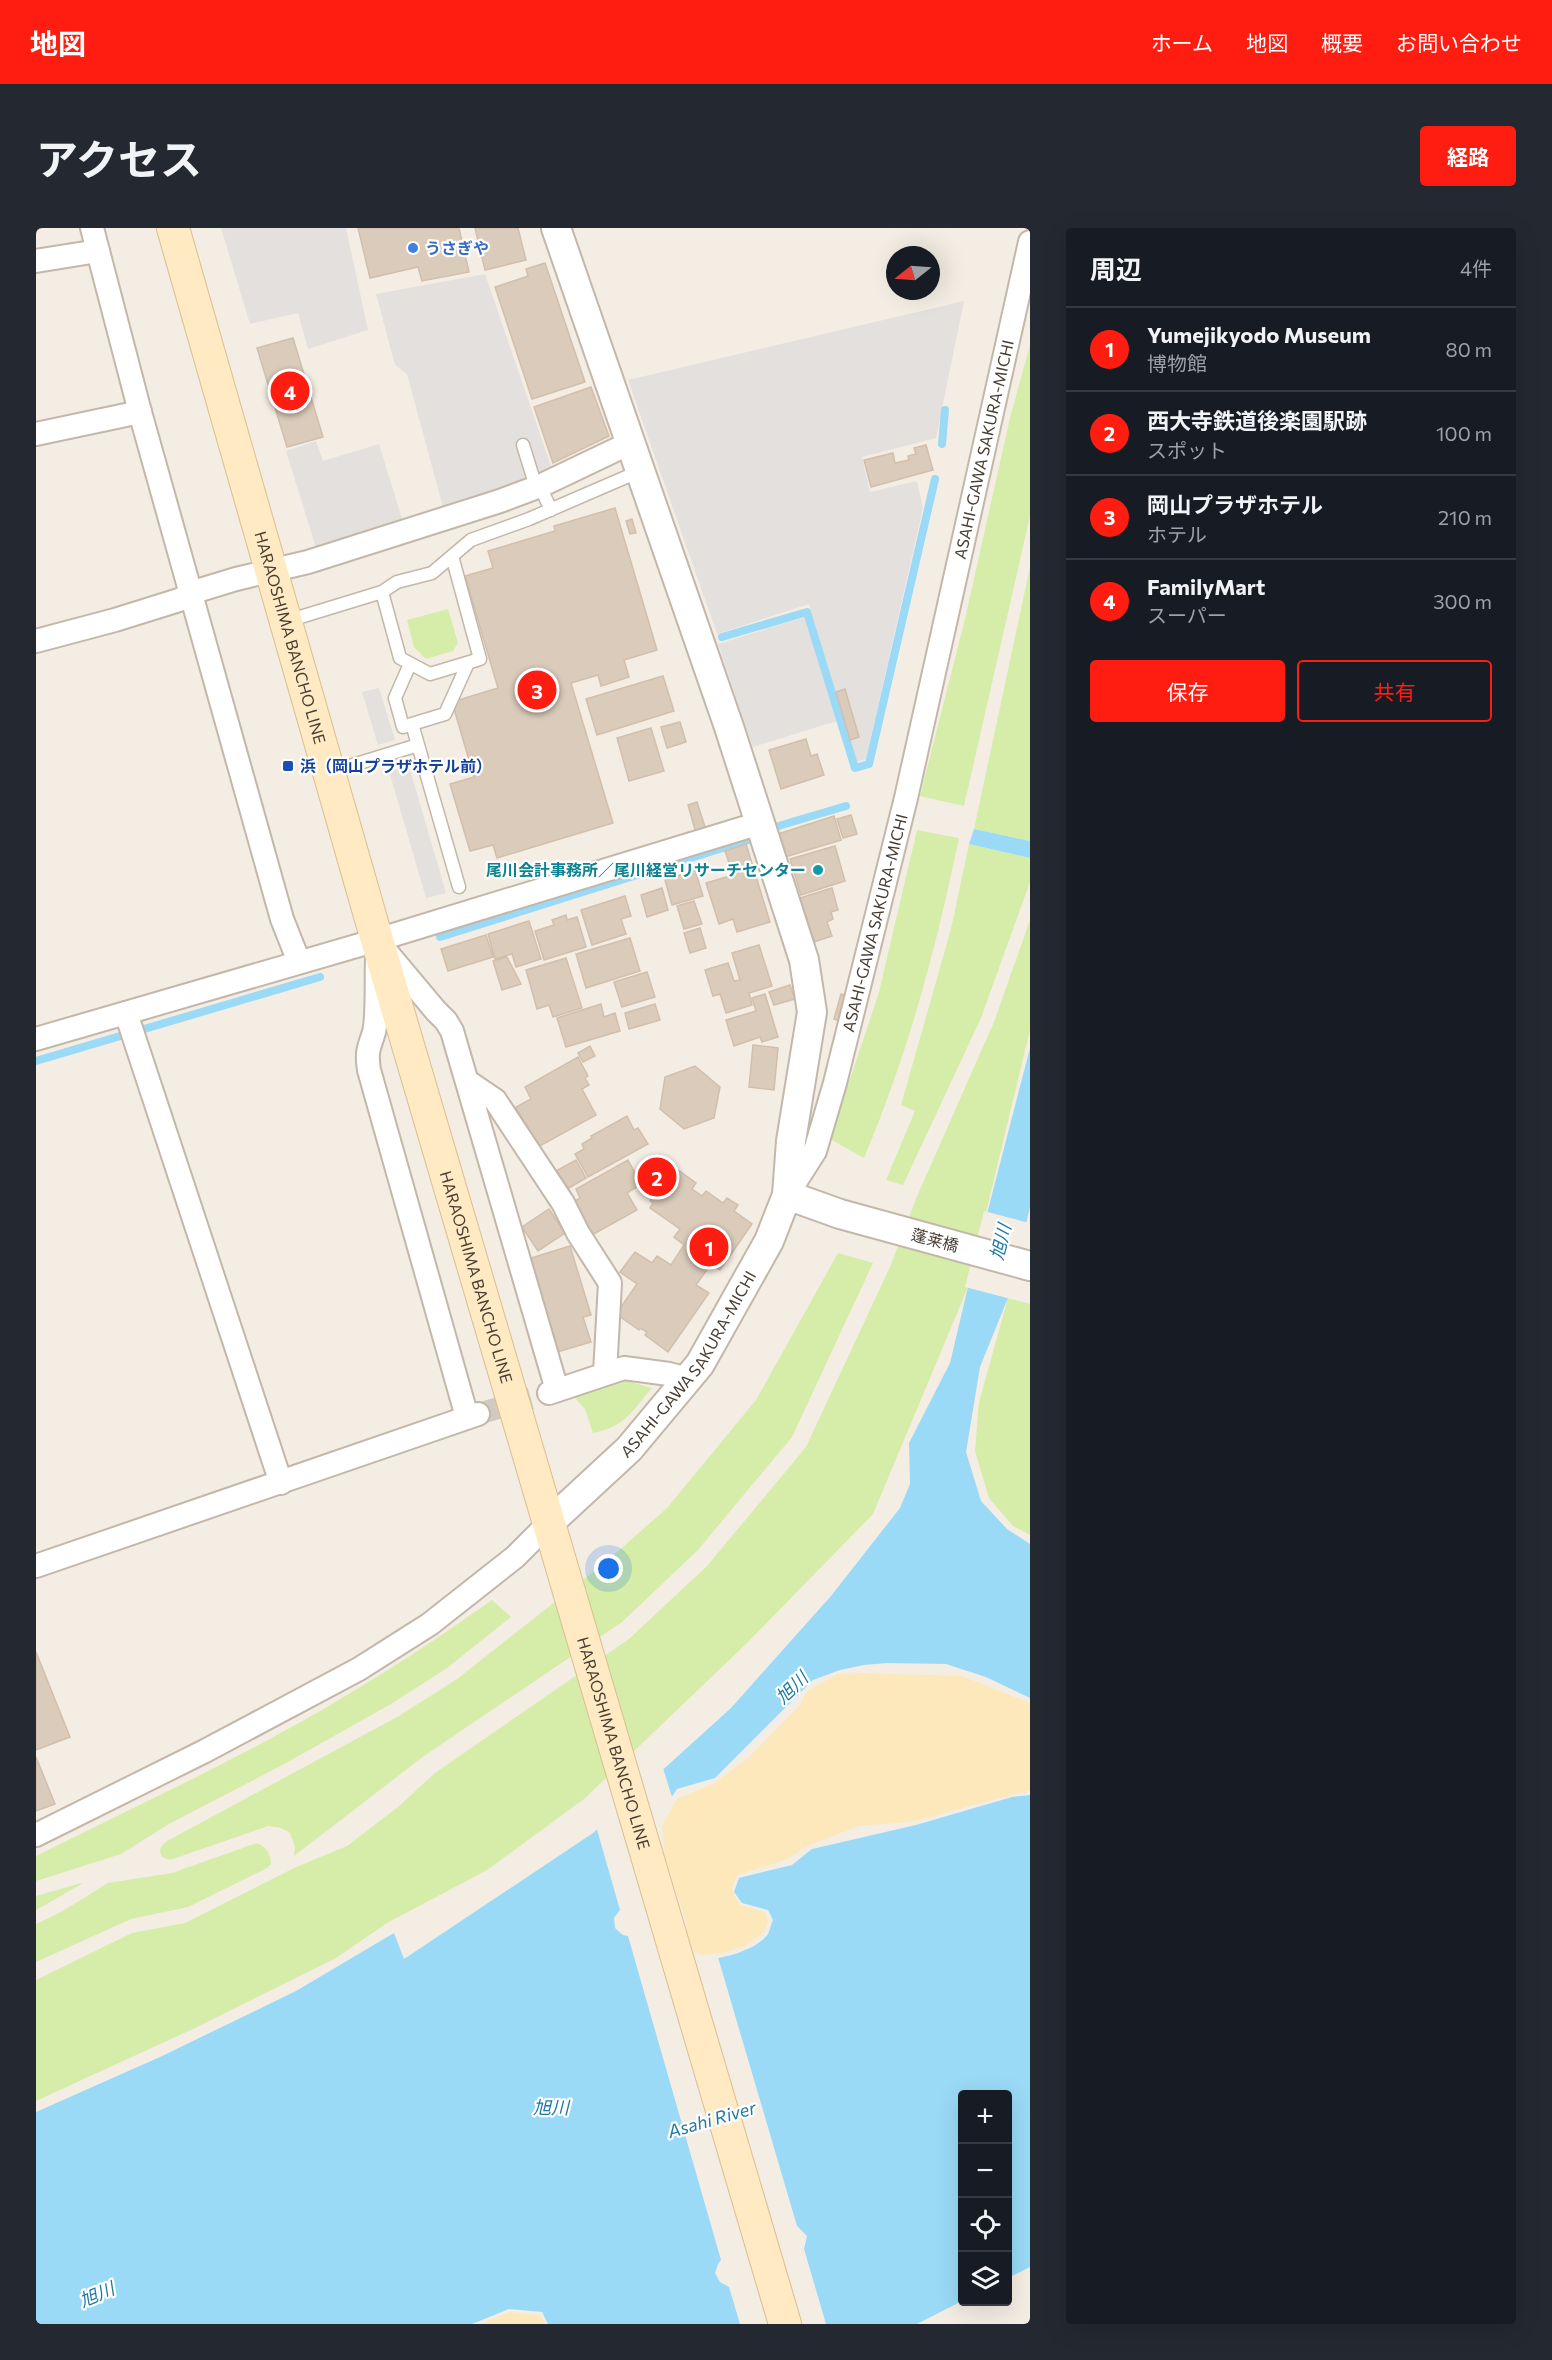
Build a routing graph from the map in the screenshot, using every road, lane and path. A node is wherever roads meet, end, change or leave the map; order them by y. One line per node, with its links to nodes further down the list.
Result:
1 (92, 228): 5 (street)
2 (173, 228): 15 (main road, HARAOSHIMA BANCHO LINE)
3 (556, 228): 9 (street)
4 (1027, 239): 32 (street, ASAHI-GAWA SAKURA-MICHI)
5 (98, 251): 6 (street); 7 (street)
6 (36, 261)
7 (140, 412): 8 (street); 17 (street)
8 (36, 434)
9 (630, 443): 11 (street); 12 (street)
10 (522, 445): 12 (lane)
11 (640, 471): 13 (lane); 25 (street)
12 (538, 487): 13 (lane); 15 (street)
13 (551, 510): 14 (lane)
14 (452, 556): 16 (lane); 20 (lane)
15 (272, 570): 17 (street); 18 (main road, HARAOSHIMA BANCHO LINE)
16 (382, 592): 18 (lane); 21 (lane)
17 (191, 595): 19 (street); 28 (street)
18 (286, 621): 24 (main road, HARAOSHIMA BANCHO LINE)
19 (36, 641)
20 (468, 663): 21 (lane); 22 (lane)
21 (410, 664): 22 (lane)
22 (412, 724): 23 (lane)
23 (418, 745): 24 (lane); 26 (lane)
24 (330, 772): 27 (main road, HARAOSHIMA BANCHO LINE)
25 (760, 823): 27 (street); 32 (street)
26 (459, 887)
27 (377, 940): 28 (street); 31 (street); 36 (street); 37 (main road, HARAOSHIMA BANCHO LINE)
28 (299, 962): 29 (street)
29 (130, 1026): 30 (street); 36 (street)
30 (36, 1039)
31 (467, 1081): 34 (street); 34 (street)
32 (787, 1195): 33 (street, 蓬莱橋); 35 (street, ASAHI-GAWA SAKURA-MICHI)
33 (1030, 1266)
34 (605, 1373): 35 (street)
35 (688, 1379): 37 (street, ASAHI-GAWA SAKURA-MICHI)
36 (281, 1483): 38 (street)
37 (552, 1536): 39 (street); 40 (main road, HARAOSHIMA BANCHO LINE)
38 (36, 1566)
39 (36, 1835)
40 (785, 2324)

